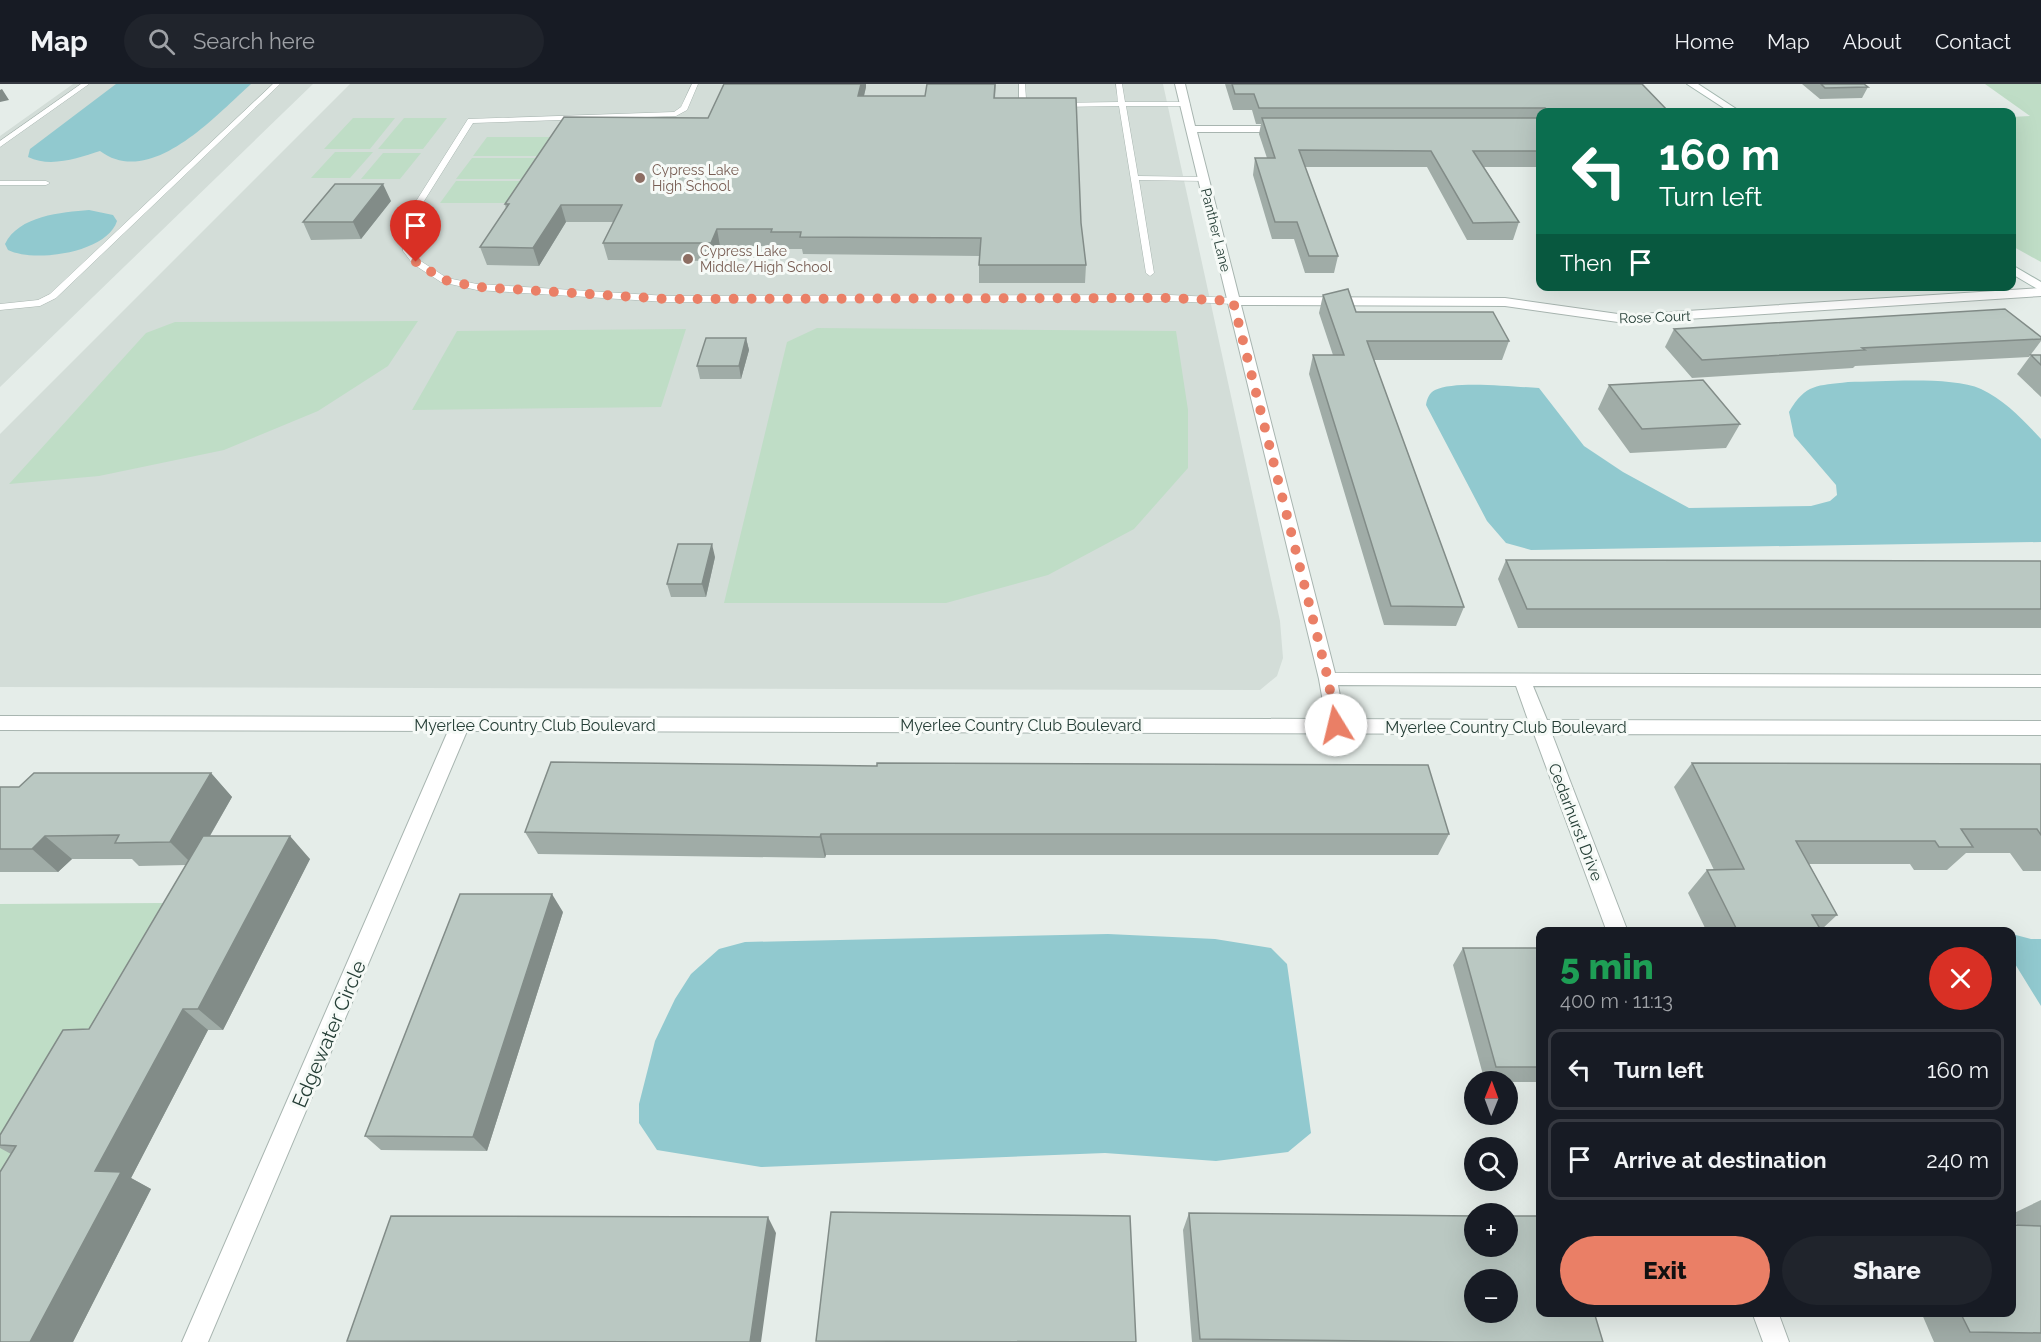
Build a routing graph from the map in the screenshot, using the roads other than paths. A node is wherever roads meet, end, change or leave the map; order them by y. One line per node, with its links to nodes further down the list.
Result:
1 (86, 84): 15 (lane)
2 (277, 84): 25 (lane)
3 (695, 84): 24 (lane)
4 (1022, 84): 10 (lane)
5 (1119, 84): 8 (lane)
6 (1180, 84): 9 (street, Panther Lane)
7 (1692, 84): 12 (street)
8 (1122, 104): 9 (lane); 11 (lane); 16 (lane)
9 (1186, 104): 13 (street, Panther Lane)
10 (1041, 105)
11 (1053, 105)
12 (1730, 108)
13 (1192, 129): 14 (street); 17 (street, Panther Lane)
14 (1296, 129)
15 (0, 145)
16 (1134, 178): 17 (lane); 21 (lane)
17 (1203, 178): 24 (street, Panther Lane)
18 (0, 183): 19 (lane)
19 (46, 183)
20 (2016, 270): 22 (street)
21 (1150, 273)
22 (2041, 286)
23 (2041, 292): 24 (street, Rose Court)
24 (1233, 301): 26 (street, Panther Lane)
25 (0, 307)
26 (1328, 679): 27 (street); 31 (street, Panther Lane)
27 (1522, 680): 28 (street); 32 (street, Cedarhurst Drive)
28 (2041, 681)
29 (0, 723): 30 (street, Myerlee Country Club Boulevard)
30 (460, 725): 31 (street, Myerlee Country Club Boulevard); 36 (street, Edgewater Circle)
31 (1336, 725): 32 (street, Myerlee Country Club Boulevard)
32 (1540, 727): 33 (street, Myerlee Country Club Boulevard); 34 (street, Cedarhurst Drive)
33 (2041, 728)
34 (1616, 927)
35 (1767, 1317): 37 (street)
36 (195, 1342)
37 (1776, 1342)

